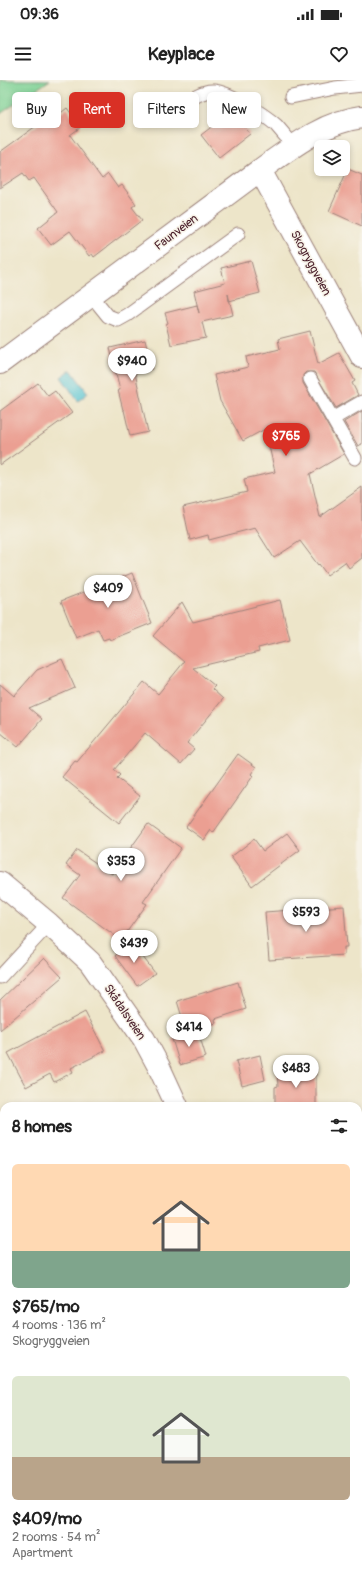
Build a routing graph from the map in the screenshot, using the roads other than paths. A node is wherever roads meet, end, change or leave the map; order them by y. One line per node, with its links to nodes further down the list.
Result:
1 (362, 85): 3 (lane)
2 (199, 94): 5 (lane)
3 (291, 97)
4 (362, 118): 5 (street, Faunveien)
5 (294, 146): 6 (street, Faunveien)
6 (260, 170): 8 (street, Faunveien); 9 (street, Skogryggveien)
7 (238, 234): 8 (lane)
8 (91, 295): 10 (street, Faunveien)
9 (362, 357)
10 (0, 363)
11 (310, 379): 13 (lane)
12 (362, 402): 13 (lane)
13 (334, 418): 14 (lane)
14 (355, 458)
15 (0, 883): 16 (street, Skådalsveien)
16 (49, 924): 17 (lane); 18 (street, Skådalsveien)
17 (0, 977)
18 (176, 1102)

